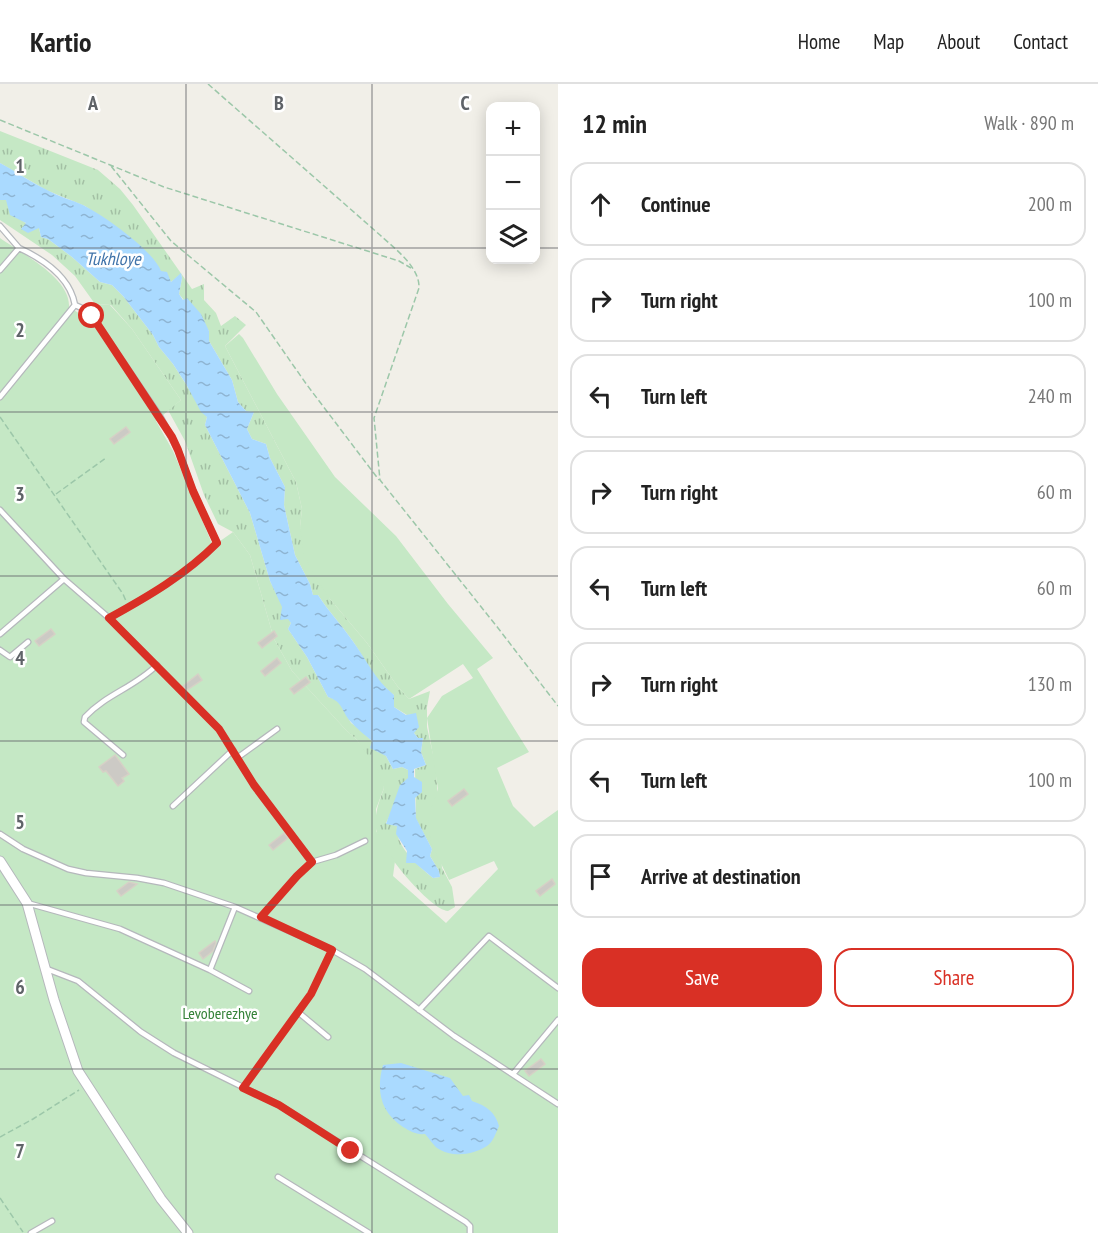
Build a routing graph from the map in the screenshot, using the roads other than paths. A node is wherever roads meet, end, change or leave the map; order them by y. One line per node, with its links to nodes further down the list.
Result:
1 (0, 226): 2 (lane)
2 (19, 248): 3 (lane); 4 (lane)
3 (0, 270)
4 (75, 305): 5 (lane); 8 (lane)
5 (0, 397)
6 (0, 510): 7 (lane)
7 (64, 579): 8 (lane); 9 (lane)
8 (109, 618): 12 (lane)
9 (0, 634)
10 (28, 642): 11 (lane)
11 (0, 650)
12 (157, 665): 14 (lane); 15 (lane)
13 (277, 729): 16 (lane)
14 (233, 750): 16 (lane); 17 (lane)
15 (123, 755)
16 (237, 758): 21 (lane)
17 (173, 806)
18 (0, 834): 23 (lane)
19 (365, 841): 21 (lane)
20 (0, 861): 22 (street)
21 (312, 862): 24 (lane)
22 (27, 903): 25 (street); 26 (lane)
23 (235, 907): 24 (lane); 26 (lane)
24 (261, 917): 29 (lane)
25 (45, 968): 38 (street); 40 (lane)
26 (210, 970): 28 (lane)
27 (558, 988): 29 (lane)
28 (249, 991)
29 (419, 1010): 33 (lane)
30 (298, 1012): 32 (lane)
31 (558, 1020): 33 (lane)
32 (328, 1037)
33 (513, 1074): 34 (lane)
34 (558, 1104)
35 (278, 1177): 39 (lane)
36 (52, 1221): 37 (lane)
37 (31, 1233)
38 (188, 1233)
39 (369, 1233)
40 (470, 1233)

